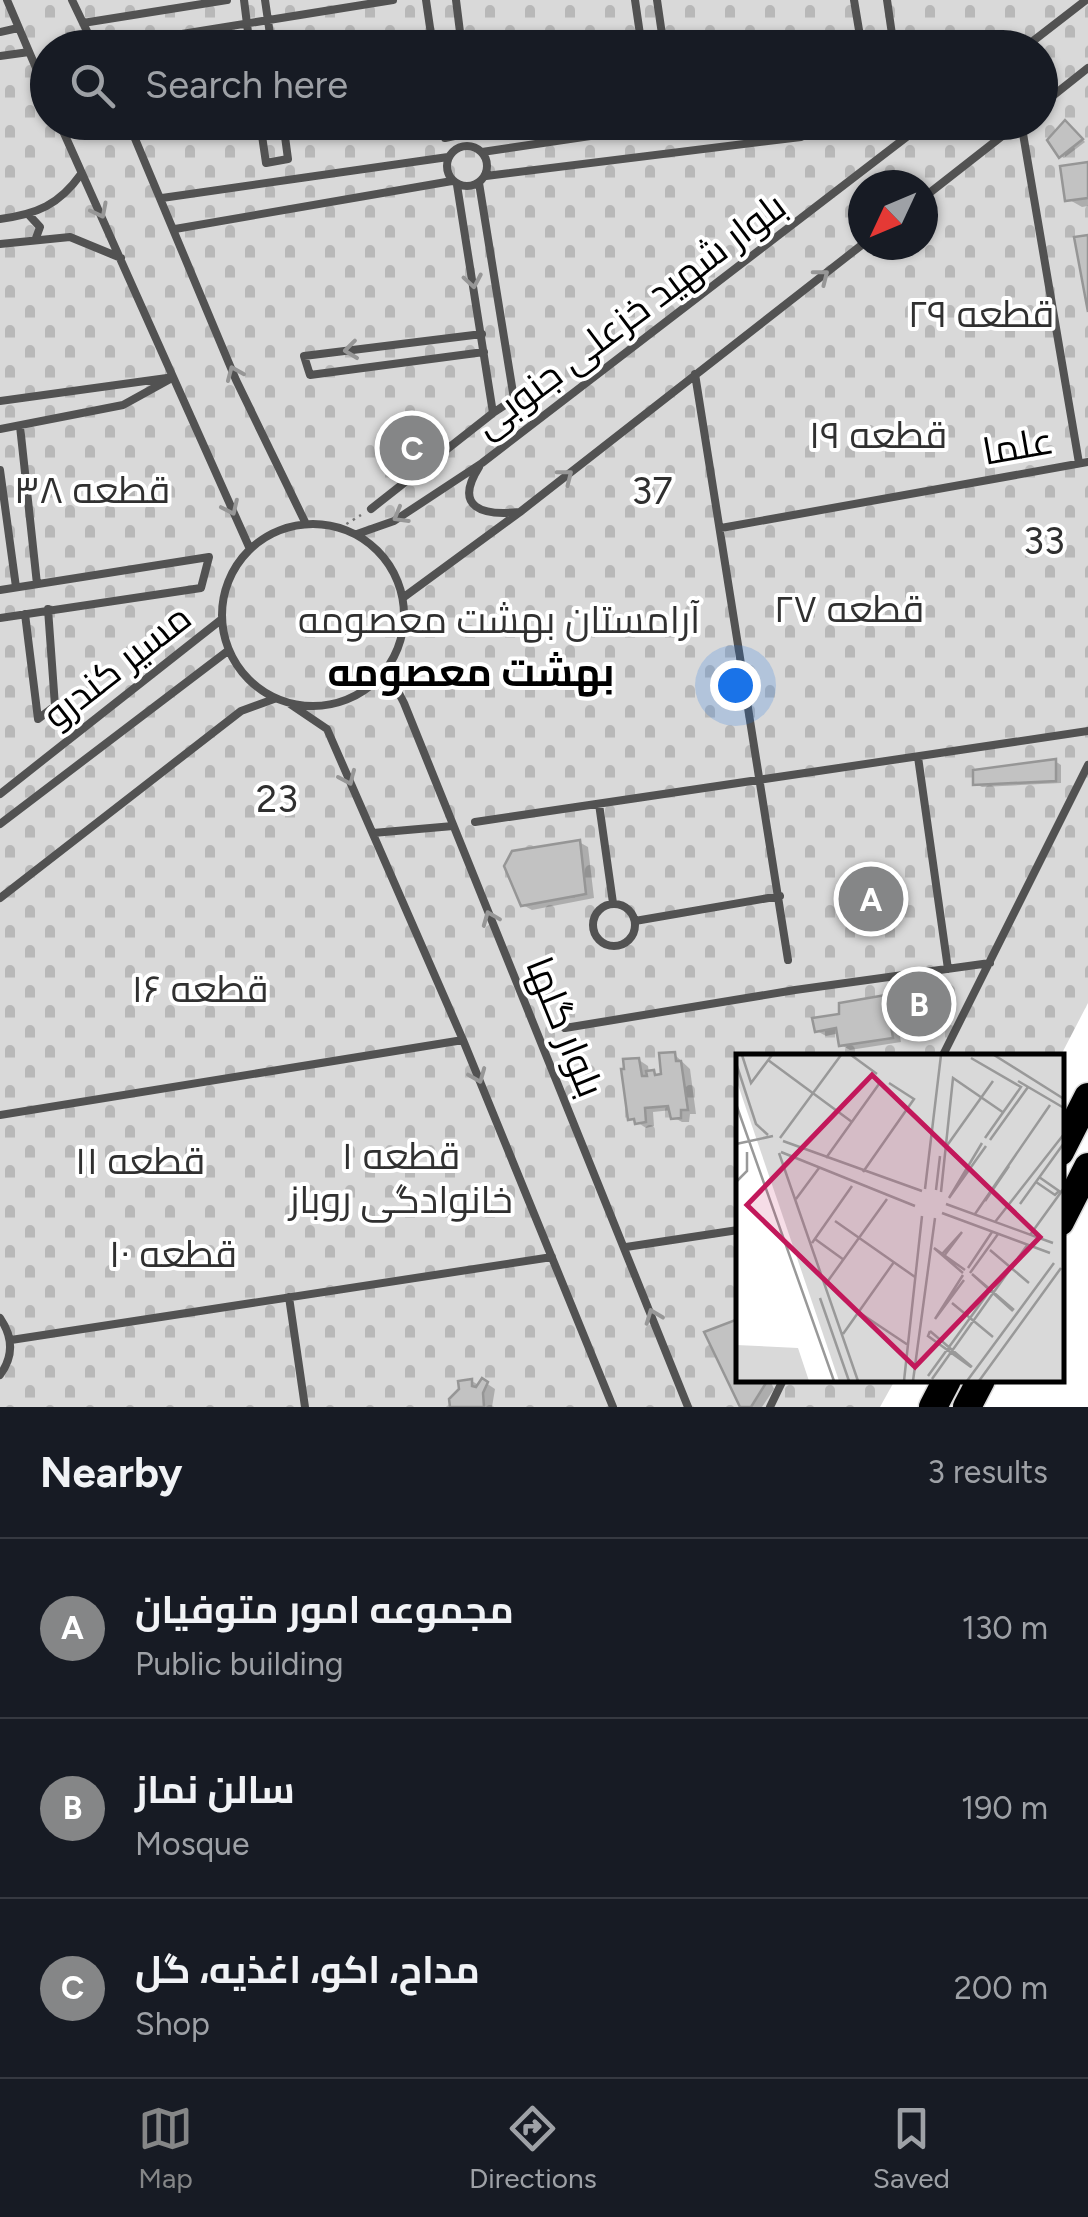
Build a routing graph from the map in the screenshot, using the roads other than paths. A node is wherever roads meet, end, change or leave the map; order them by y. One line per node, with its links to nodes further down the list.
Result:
1 (6, 0): 17 (lane)
2 (72, 0): 15 (lane)
3 (226, 0): 15 (lane)
4 (244, 0): 16 (lane)
5 (266, 0): 14 (lane)
6 (392, 0): 14 (lane)
7 (426, 0): 22 (lane)
8 (456, 0): 23 (lane)
9 (635, 0): 24 (lane)
10 (657, 0): 25 (lane)
11 (854, 0): 26 (lane)
12 (887, 0): 27 (lane)
13 (1086, 0): 28 (lane)
14 (268, 20): 16 (lane); 21 (lane)
15 (83, 23): 18 (lane)
16 (247, 23): 19 (lane); 20 (lane)
17 (18, 28): 29 (lane); 30 (lane)
18 (86, 30)
19 (204, 30)
20 (248, 30)
21 (269, 30)
22 (430, 30)
23 (460, 30)
24 (639, 30)
25 (661, 30)
26 (859, 30)
27 (891, 30)
28 (1047, 30)
29 (0, 32)
30 (29, 52): 31 (lane)
31 (0, 56)
32 (1088, 68): 33 (lane)
33 (1058, 92)
34 (67, 140): 45 (lane)
35 (136, 140): 49 (lane)
36 (263, 140): 37 (lane)
37 (285, 140)
38 (563, 140): 43 (lane)
39 (773, 140): 46 (lane)
40 (903, 140): 66 (lane, بلوار شهید خزعلی جنوبی)
41 (998, 140): 48 (lane)
42 (1024, 140): 65 (lane)
43 (482, 152): 44 (lane); 46 (lane)
44 (448, 156): 47 (lane); 49 (lane)
45 (81, 174): 50 (lane); 56 (lane, one-way to 56)
46 (483, 180): 47 (lane); 62 (lane)
47 (455, 183): 52 (lane); 57 (lane, one-way to 57)
48 (938, 186)
49 (162, 198): 52 (lane)
50 (30, 215): 51 (lane); 53 (lane)
51 (0, 219)
52 (175, 229): 70 (lane, one-way to 52)
53 (36, 238): 54 (lane); 56 (lane)
54 (0, 244)
55 (848, 256): 59 (lane, one-way to 55)
56 (121, 258): 60 (lane)
57 (482, 334): 58 (lane); 58 (lane, one-way to 58)
58 (484, 352): 62 (lane)
59 (695, 374): 69 (lane, one-way to 59); 71 (lane)
60 (172, 378): 61 (lane); 63 (lane); 73 (lane, one-way to 73)
61 (0, 402)
62 (493, 413): 68 (lane)
63 (20, 426): 64 (lane); 74 (lane)
64 (0, 429)
65 (1084, 462): 71 (lane, علما)
66 (482, 463): 69 (lane); 72 (lane, بلوار شهید خزعلی جنوبی, one-way to 72)
67 (0, 470): 75 (lane)
68 (371, 509)
69 (520, 512): 77 (lane)
70 (306, 524): 72 (lane); 73 (lane)
71 (721, 528): 89 (lane)
72 (356, 534): 77 (lane)
73 (250, 549): 81 (lane)
74 (36, 584): 75 (lane); 78 (lane)
75 (16, 587): 76 (lane)
76 (0, 590)
77 (404, 598): 83 (lane)
78 (48, 610): 79 (lane); 79 (lane)
79 (25, 614): 80 (lane)
80 (0, 618)
81 (222, 618): 82 (lane); 90 (lane, مسیر کندرو)
82 (228, 650): 84 (lane); 95 (lane)
83 (388, 670): 85 (lane); 96 (lane, بلوار گلها)
84 (275, 698): 85 (lane); 99 (lane)
85 (290, 704): 97 (lane, one-way to 97)
86 (1088, 732): 87 (lane)
87 (918, 756): 89 (lane); 104 (lane)
88 (1088, 765): 103 (lane)
89 (761, 780): 93 (lane); 98 (lane)
90 (13, 784): 91 (lane); 92 (lane, مسیر کندرو)
91 (0, 785)
92 (0, 794)
93 (598, 804): 94 (lane); 100 (lane)
94 (475, 822)
95 (0, 824)
96 (452, 826): 97 (lane); 114 (lane, بلوار گلها, one-way to 96)
97 (373, 833): 106 (lane)
98 (780, 896): 101 (lane); 102 (lane)
99 (0, 898)
100 (613, 903): 101 (lane); 101 (lane)
101 (636, 921)
102 (788, 960)
103 (990, 963): 104 (lane); 107 (lane)
104 (948, 969): 105 (lane)
105 (564, 1028)
106 (463, 1040): 109 (lane); 115 (lane, one-way to 115)
107 (944, 1054)
108 (1088, 1097): 110 (highway)
109 (0, 1115)
110 (1063, 1146)
111 (1088, 1168): 112 (highway)
112 (1063, 1216)
113 (736, 1230): 114 (lane)
114 (626, 1247): 125 (lane, بلوار گلها, one-way to 114)
115 (552, 1256): 116 (lane); 124 (lane)
116 (289, 1297): 118 (lane); 123 (lane)
117 (0, 1318): 118 (lane)
118 (11, 1340): 119 (lane)
119 (0, 1375)
120 (783, 1382): 126 (lane)
121 (946, 1382): 127 (highway)
122 (980, 1382): 128 (highway)
123 (305, 1407)
124 (613, 1407)
125 (688, 1407)
126 (770, 1407)
127 (933, 1407)
128 (967, 1407)

